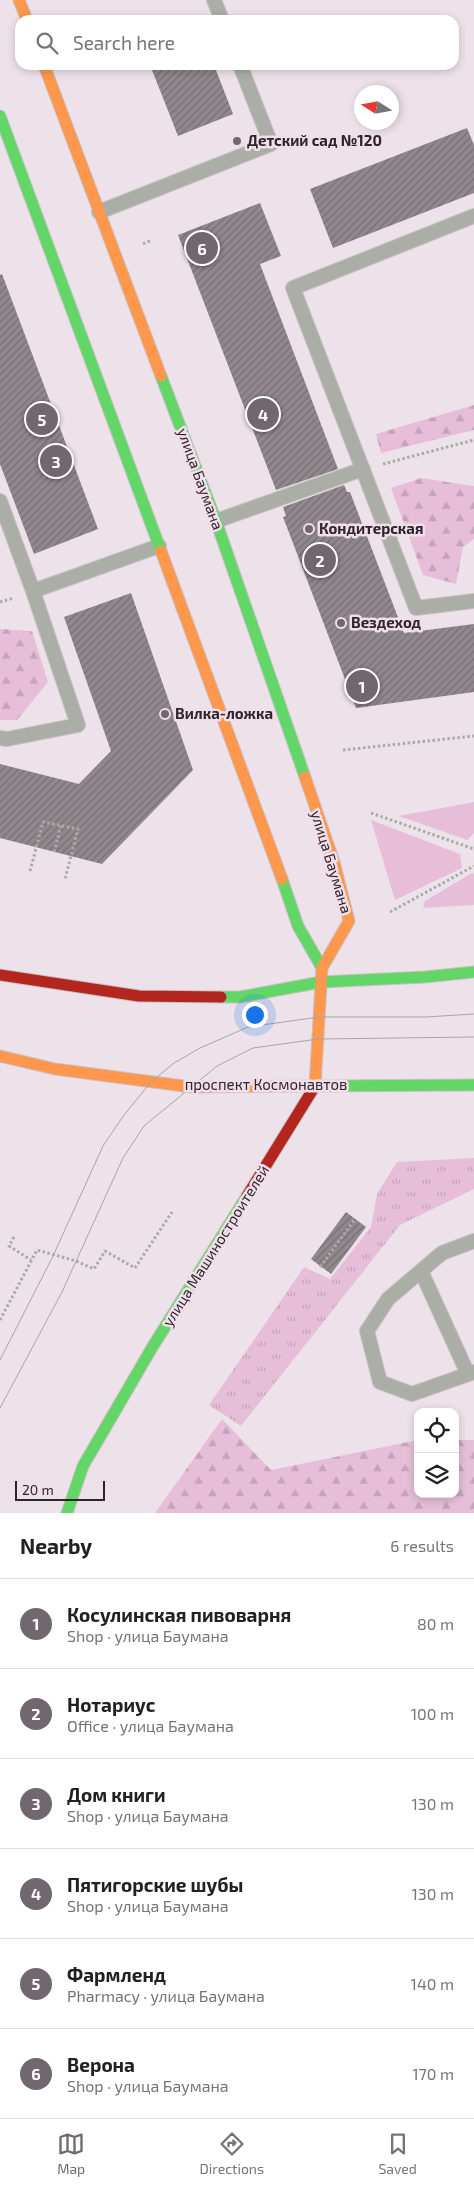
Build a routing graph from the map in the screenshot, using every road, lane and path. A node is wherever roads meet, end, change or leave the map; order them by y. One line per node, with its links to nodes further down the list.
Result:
1 (19, 0): 3 (main road)
2 (214, 0): 4 (lane)
3 (24, 15)
4 (220, 15)
5 (46, 70): 8 (main road, улица Баумана)
6 (242, 70): 8 (lane)
7 (0, 116): 14 (main road)
8 (99, 212): 13 (main road, улица Баумана)
9 (474, 216): 11 (lane)
10 (474, 440): 11 (path)
11 (363, 469): 13 (lane); 16 (lane)
12 (0, 501): 15 (lane)
13 (216, 521): 28 (main road, улица Баумана)
14 (159, 546): 15 (lane); 28 (main road)
15 (33, 591): 18 (lane)
16 (474, 600)
17 (474, 736): 19 (path)
18 (0, 738)
19 (343, 750)
20 (371, 813): 22 (path)
21 (61, 826): 23 (path); 25 (path); 26 (path)
22 (474, 849)
23 (54, 852)
24 (474, 866): 27 (path)
25 (30, 871)
26 (65, 879)
27 (390, 912)
28 (322, 968): 31 (main road, улица Машиностроителей)
29 (474, 972): 31 (main road)
30 (0, 974): 31 (main road)
31 (321, 982): 34 (main road, улица Машиностроителей)
32 (0, 1056): 34 (main road, проспект Космонавтов)
33 (474, 1085): 34 (main road, проспект Космонавтов)
34 (315, 1086): 44 (main road, улица Машиностроителей)
35 (172, 1212): 39 (path)
36 (355, 1219): 40 (path)
37 (14, 1237): 39 (path)
38 (474, 1241): 41 (lane)
39 (31, 1260): 42 (path)
40 (320, 1267)
41 (422, 1271): 43 (lane); 43 (lane)
42 (0, 1320)
43 (471, 1374)
44 (67, 1513)

